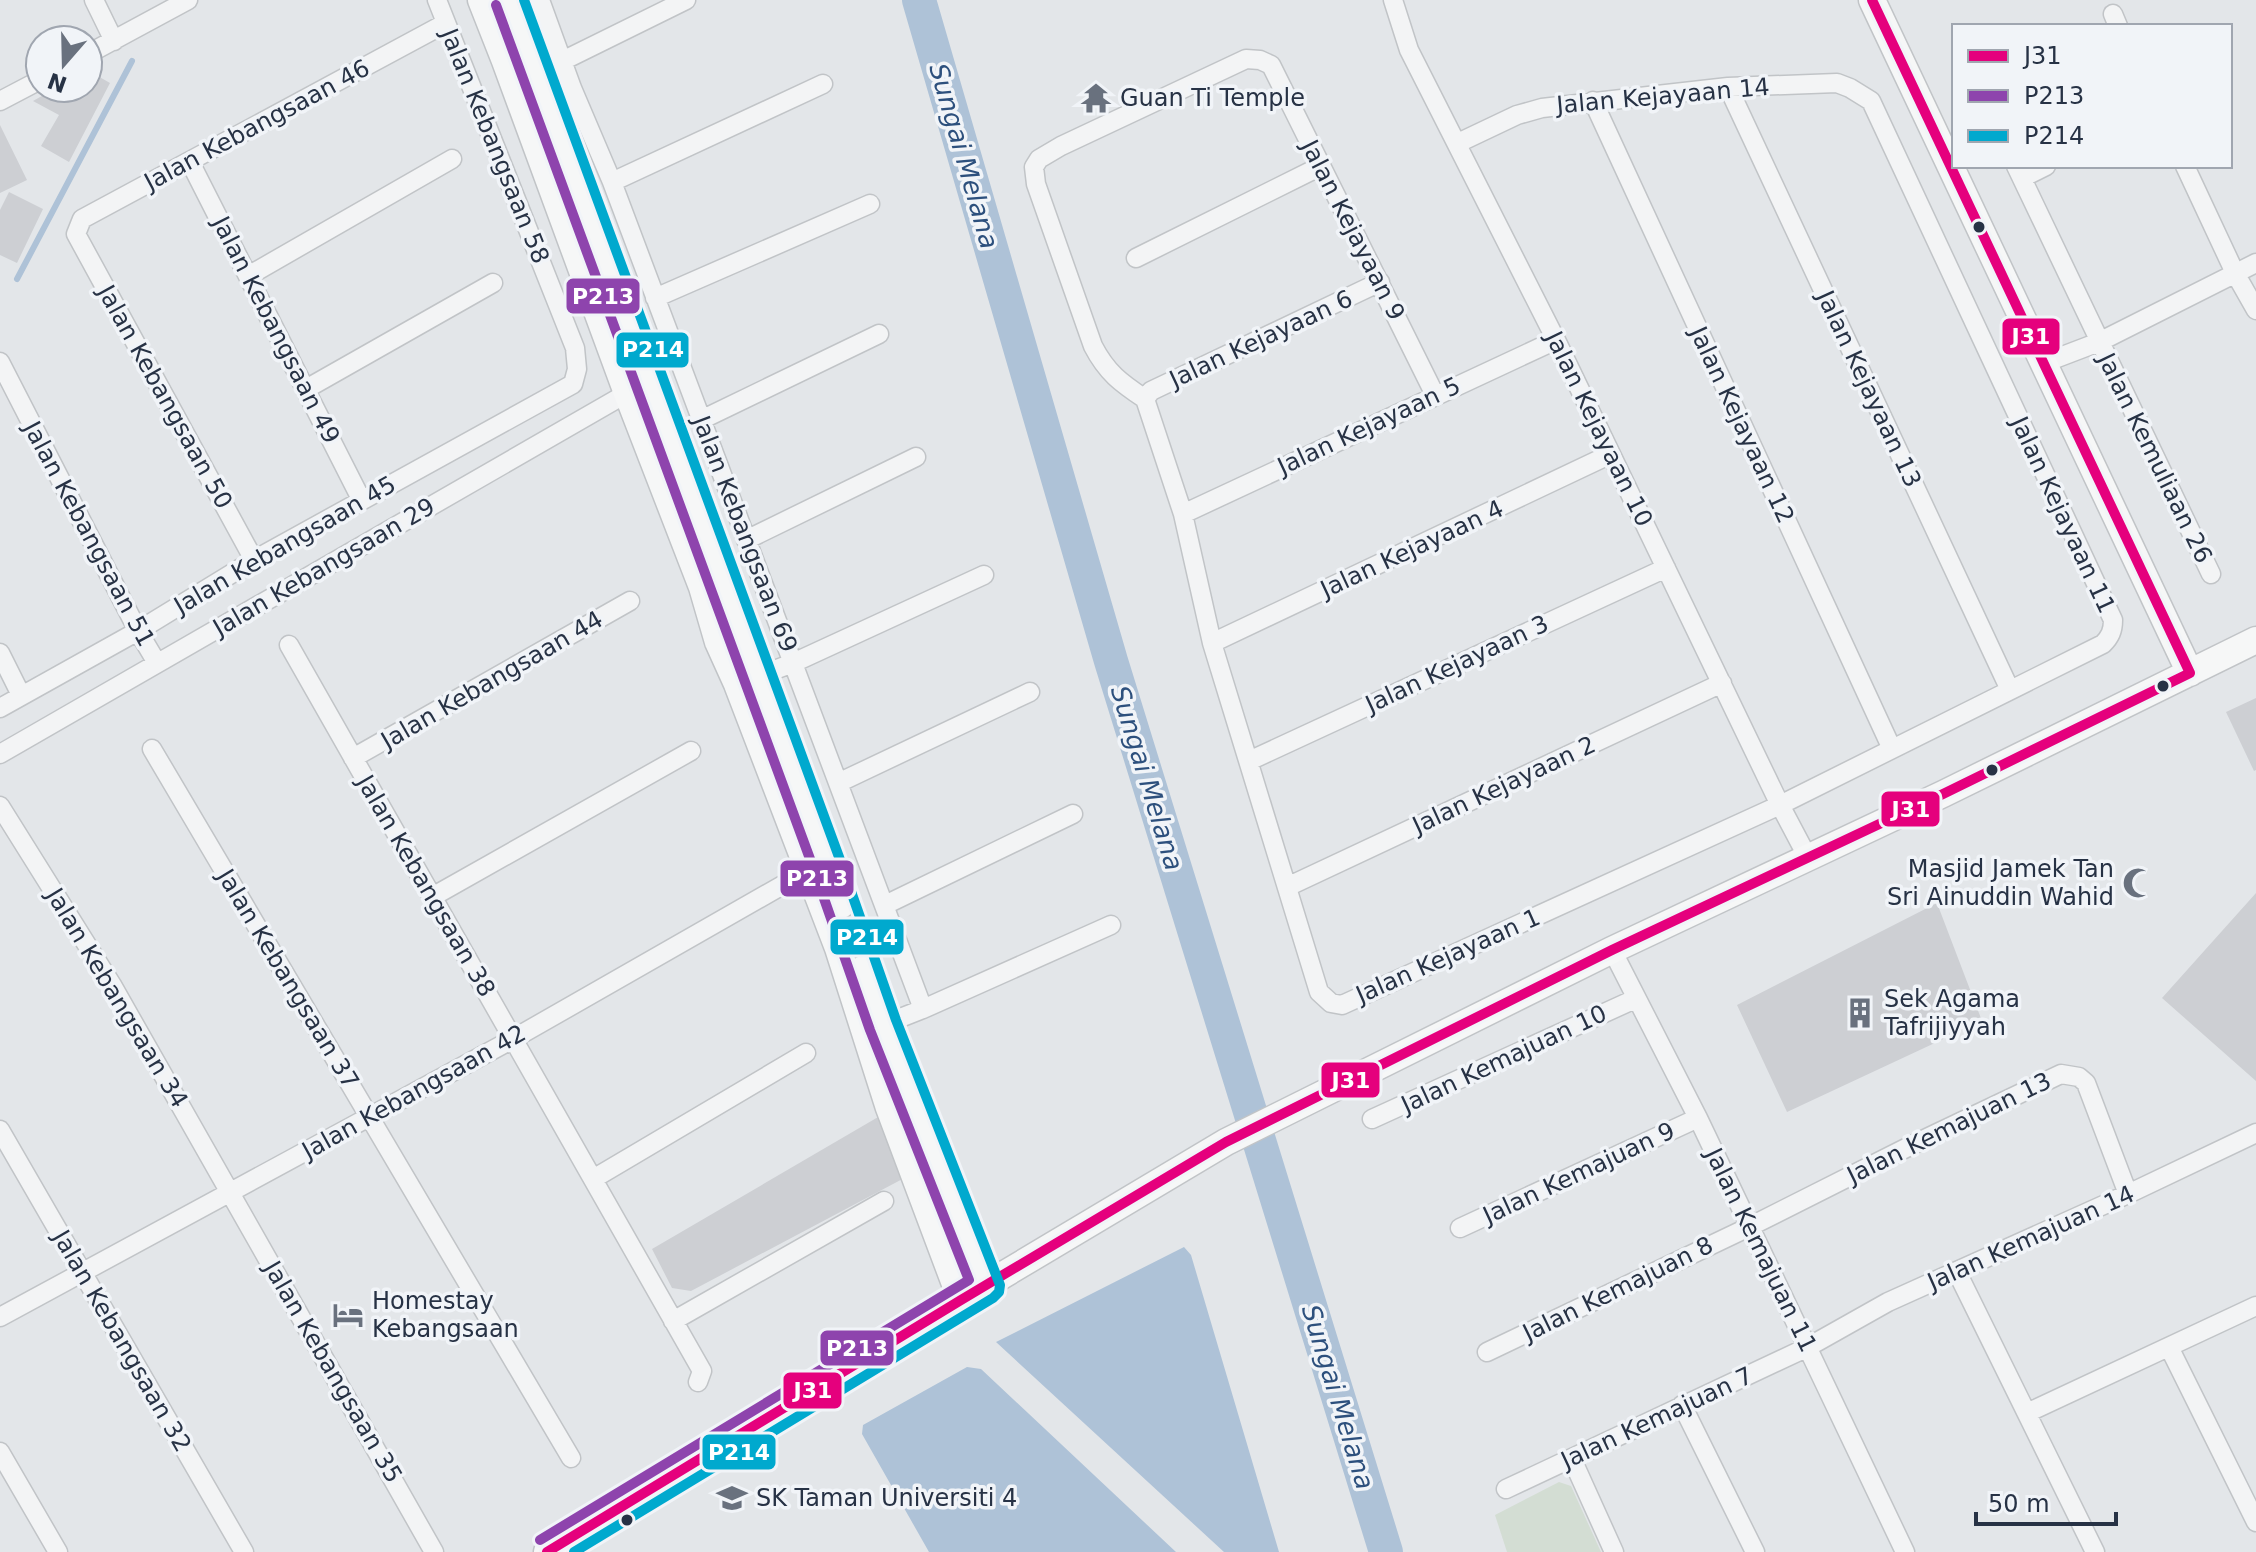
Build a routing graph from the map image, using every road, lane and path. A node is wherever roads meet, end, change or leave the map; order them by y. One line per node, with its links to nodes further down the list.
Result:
1 (94, 0): 11 (street)
2 (188, 0): 11 (street)
3 (437, 0): 10 (street, Jalan Kebangsaan 58)
4 (481, 0): 44 (street)
5 (509, 0): 14 (street)
6 (540, 0): 13 (street, Jalan Kebangsaan 69)
7 (686, 0): 13 (street)
8 (1393, 0): 21 (street, Jalan Kejayaan 10)
9 (1872, 0): 42 (street)
10 (446, 23): 23 (street, Jalan Kebangsaan 46); 43 (street, Jalan Kebangsaan 58)
11 (114, 41): 12 (street)
12 (104, 46)
13 (562, 61): 14 (street); 27 (street, Jalan Kebangsaan 69)
14 (536, 74): 44 (street)
15 (823, 84): 27 (street)
16 (1728, 87): 19 (street, Jalan Kejayaan 14); 20 (street, Jalan Kejayaan 14); 69 (street, Jalan Kejayaan 13)
17 (24, 88): 18 (street)
18 (0, 101)
19 (1593, 101): 21 (street, Jalan Kejayaan 14); 74 (street, Jalan Kejayaan 12)
20 (1871, 101): 69 (street, Jalan Kejayaan 11)
21 (1458, 143): 39 (street, Jalan Kejayaan 10)
22 (452, 159): 33 (street)
23 (190, 162): 29 (street, Jalan Kebangsaan 46); 33 (street, Jalan Kebangsaan 49)
24 (1321, 166): 30 (street); 34 (street, Jalan Kejayaan 9); 47 (street, Jalan Kejayaan 9)
25 (2186, 168): 32 (street)
26 (2019, 172): 40 (street, Jalan Kemuliaan 26)
27 (612, 182): 36 (street, Jalan Kebangsaan 69)
28 (870, 204): 36 (street)
29 (76, 234): 54 (street, Jalan Kebangsaan 50)
30 (1136, 258)
31 (2256, 263): 32 (street)
32 (2235, 273): 37 (street); 40 (street)
33 (248, 276): 45 (street, Jalan Kebangsaan 49)
34 (1380, 282): 46 (street, Jalan Kejayaan 9); 47 (street, Jalan Kejayaan 6)
35 (493, 283): 45 (street)
36 (655, 298): 48 (street, Jalan Kebangsaan 69)
37 (2256, 310)
38 (879, 334): 48 (street)
39 (1556, 340): 46 (street, Jalan Kejayaan 5); 49 (street, Jalan Kejayaan 10)
40 (2099, 342): 42 (street); 56 (street, Jalan Kemuliaan 26)
41 (0, 362): 59 (street, Jalan Kebangsaan 51)
42 (2044, 363): 66 (street)
43 (573, 384): 51 (street, Jalan Kebangsaan 45)
44 (638, 387): 64 (street, Jalan Kebangsaan 29); 67 (street)
45 (306, 389): 51 (street, Jalan Kebangsaan 49)
46 (1435, 395): 52 (street, Jalan Kejayaan 5)
47 (1145, 399): 52 (street)
48 (701, 420): 53 (street, Jalan Kebangsaan 69)
49 (1611, 454): 55 (street, Jalan Kejayaan 10); 61 (street, Jalan Kejayaan 4)
50 (916, 457): 53 (street)
51 (361, 499): 54 (street, Jalan Kebangsaan 45)
52 (1183, 514): 61 (street, Jalan Kejayaan 1)
53 (746, 540): 65 (street, Jalan Kebangsaan 69)
54 (254, 560): 59 (street, Jalan Kebangsaan 45)
55 (1666, 568): 68 (street, Jalan Kejayaan 10); 78 (street, Jalan Kejayaan 3)
56 (2211, 574)
57 (984, 575): 65 (street)
58 (630, 601): 77 (street, Jalan Kebangsaan 44)
59 (138, 631): 64 (street, Jalan Kebangsaan 51); 71 (street, Jalan Kebangsaan 45)
60 (2256, 640): 66 (street)
61 (1212, 643): 78 (street, Jalan Kejayaan 1)
62 (289, 645): 77 (street, Jalan Kebangsaan 38)
63 (0, 653): 71 (street)
64 (157, 663): 76 (street, Jalan Kebangsaan 29)
65 (793, 663): 67 (street); 79 (street, Jalan Kebangsaan 69)
66 (2190, 673): 83 (street)
67 (747, 680): 84 (street)
68 (1722, 683): 80 (street, Jalan Kejayaan 10); 85 (street, Jalan Kejayaan 2)
69 (2010, 690): 74 (street, Jalan Kejayaan 11)
70 (1030, 692): 79 (street)
71 (21, 695): 72 (street, Jalan Kebangsaan 45)
72 (0, 708)
73 (152, 749): 95 (street, Jalan Kebangsaan 37)
74 (1892, 749): 80 (street, Jalan Kejayaan 11)
75 (691, 751): 86 (street)
76 (0, 754)
77 (353, 758): 86 (street, Jalan Kebangsaan 38)
78 (1249, 761): 85 (street, Jalan Kejayaan 1)
79 (838, 783): 87 (street, Jalan Kebangsaan 69)
80 (1780, 805): 83 (street, Jalan Kejayaan 10); 85 (street, Jalan Kejayaan 1)
81 (0, 806): 101 (street, Jalan Kebangsaan 34)
82 (1073, 814): 87 (street)
83 (1808, 858): 89 (street)
84 (817, 865): 92 (street); 93 (street, Jalan Kebangsaan 42)
85 (1287, 887)
86 (432, 897): 93 (street, Jalan Kebangsaan 38)
87 (885, 905): 91 (street, Jalan Kebangsaan 69)
88 (1111, 925): 91 (street)
89 (1612, 950): 90 (street, Jalan Kemajuan 11); 108 (street)
90 (1635, 999): 96 (street, Jalan Kemajuan 11); 97 (street, Jalan Kemajuan 10)
91 (923, 1009): 92 (street)
92 (874, 1028): 108 (street); 109 (street)
93 (513, 1039): 95 (street, Jalan Kebangsaan 42); 100 (street, Jalan Kebangsaan 38)
94 (806, 1053): 100 (street)
95 (370, 1118): 101 (street, Jalan Kebangsaan 42); 120 (street, Jalan Kebangsaan 37)
96 (1698, 1118): 104 (street, Jalan Kemajuan 11); 105 (street, Jalan Kemajuan 9)
97 (1372, 1119)
98 (0, 1130): 107 (street, Jalan Kebangsaan 32)
99 (2256, 1133): 102 (street, Jalan Kemajuan 14)
100 (593, 1179): 112 (street, Jalan Kebangsaan 38)
101 (231, 1193): 107 (street, Jalan Kebangsaan 42); 126 (street, Jalan Kebangsaan 35)
102 (2128, 1194): 104 (street, Jalan Kemajuan 13); 106 (street, Jalan Kemajuan 14)
103 (884, 1201): 112 (street)
104 (1749, 1227): 113 (street, Jalan Kemajuan 11); 115 (street, Jalan Kemajuan 8)
105 (1460, 1228)
106 (1957, 1272): 113 (street, Jalan Kemajuan 14); 118 (street)
107 (82, 1273): 111 (street, Jalan Kebangsaan 42); 125 (street, Jalan Kebangsaan 32)
108 (986, 1286): 109 (street)
109 (961, 1300): 127 (street)
110 (2256, 1306): 114 (street)
111 (0, 1317)
112 (673, 1321): 116 (street, Jalan Kebangsaan 38)
113 (1808, 1347): 117 (street, Jalan Kemajuan 7); 130 (street, Jalan Kemajuan 11)
114 (2169, 1347): 118 (street); 123 (street)
115 (1487, 1352)
116 (699, 1380)
117 (1682, 1405): 121 (street, Jalan Kemajuan 7); 129 (street)
118 (2027, 1413): 131 (street)
119 (0, 1452): 124 (street)
120 (571, 1458)
121 (1572, 1459): 122 (street, Jalan Kemajuan 7); 128 (street)
122 (1506, 1489)
123 (2256, 1522)
124 (58, 1552)
125 (244, 1552)
126 (434, 1552)
127 (547, 1552)
128 (1614, 1552)
129 (1755, 1552)
130 (1905, 1552)
131 (2095, 1552)

